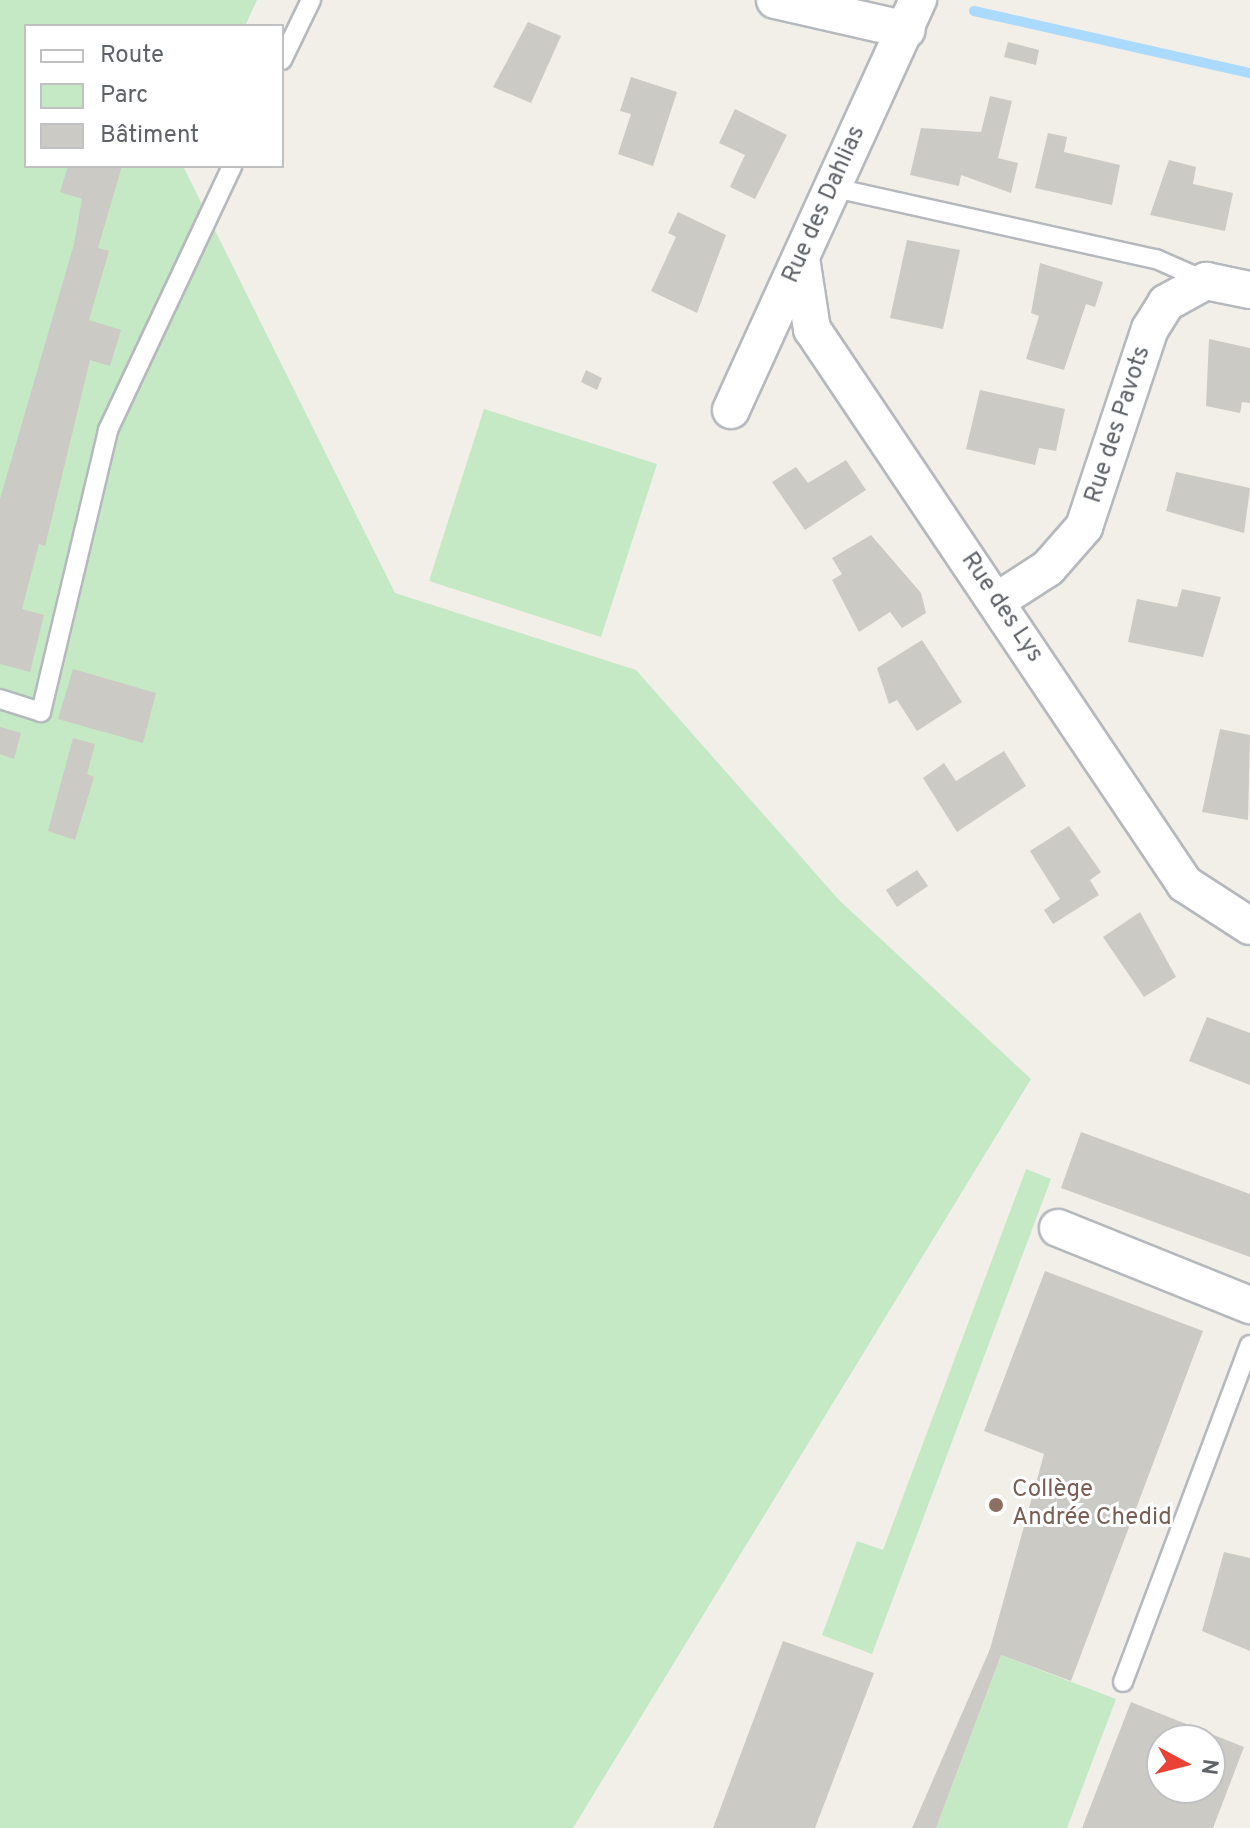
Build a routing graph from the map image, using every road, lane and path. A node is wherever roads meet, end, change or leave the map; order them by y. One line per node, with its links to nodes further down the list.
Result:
1 (311, 0): 4 (lane)
2 (775, 0): 3 (street)
3 (913, 15): 6 (street, Rue des Dahlias)
4 (284, 56)
5 (231, 168): 12 (lane)
6 (830, 187): 7 (street, Rue des Dahlias); 8 (lane)
7 (801, 258): 10 (street, Rue des Dahlias); 11 (street, Rue des Lys)
8 (1206, 281): 9 (street); 11 (street, Rue des Pavots)
9 (1250, 290)
10 (731, 410)
11 (997, 601): 13 (street, Rue des Lys)
12 (0, 699)
13 (1250, 926)
14 (1058, 1228): 15 (street)
15 (1250, 1305)
16 (1250, 1345): 17 (lane)
17 (1123, 1682)

